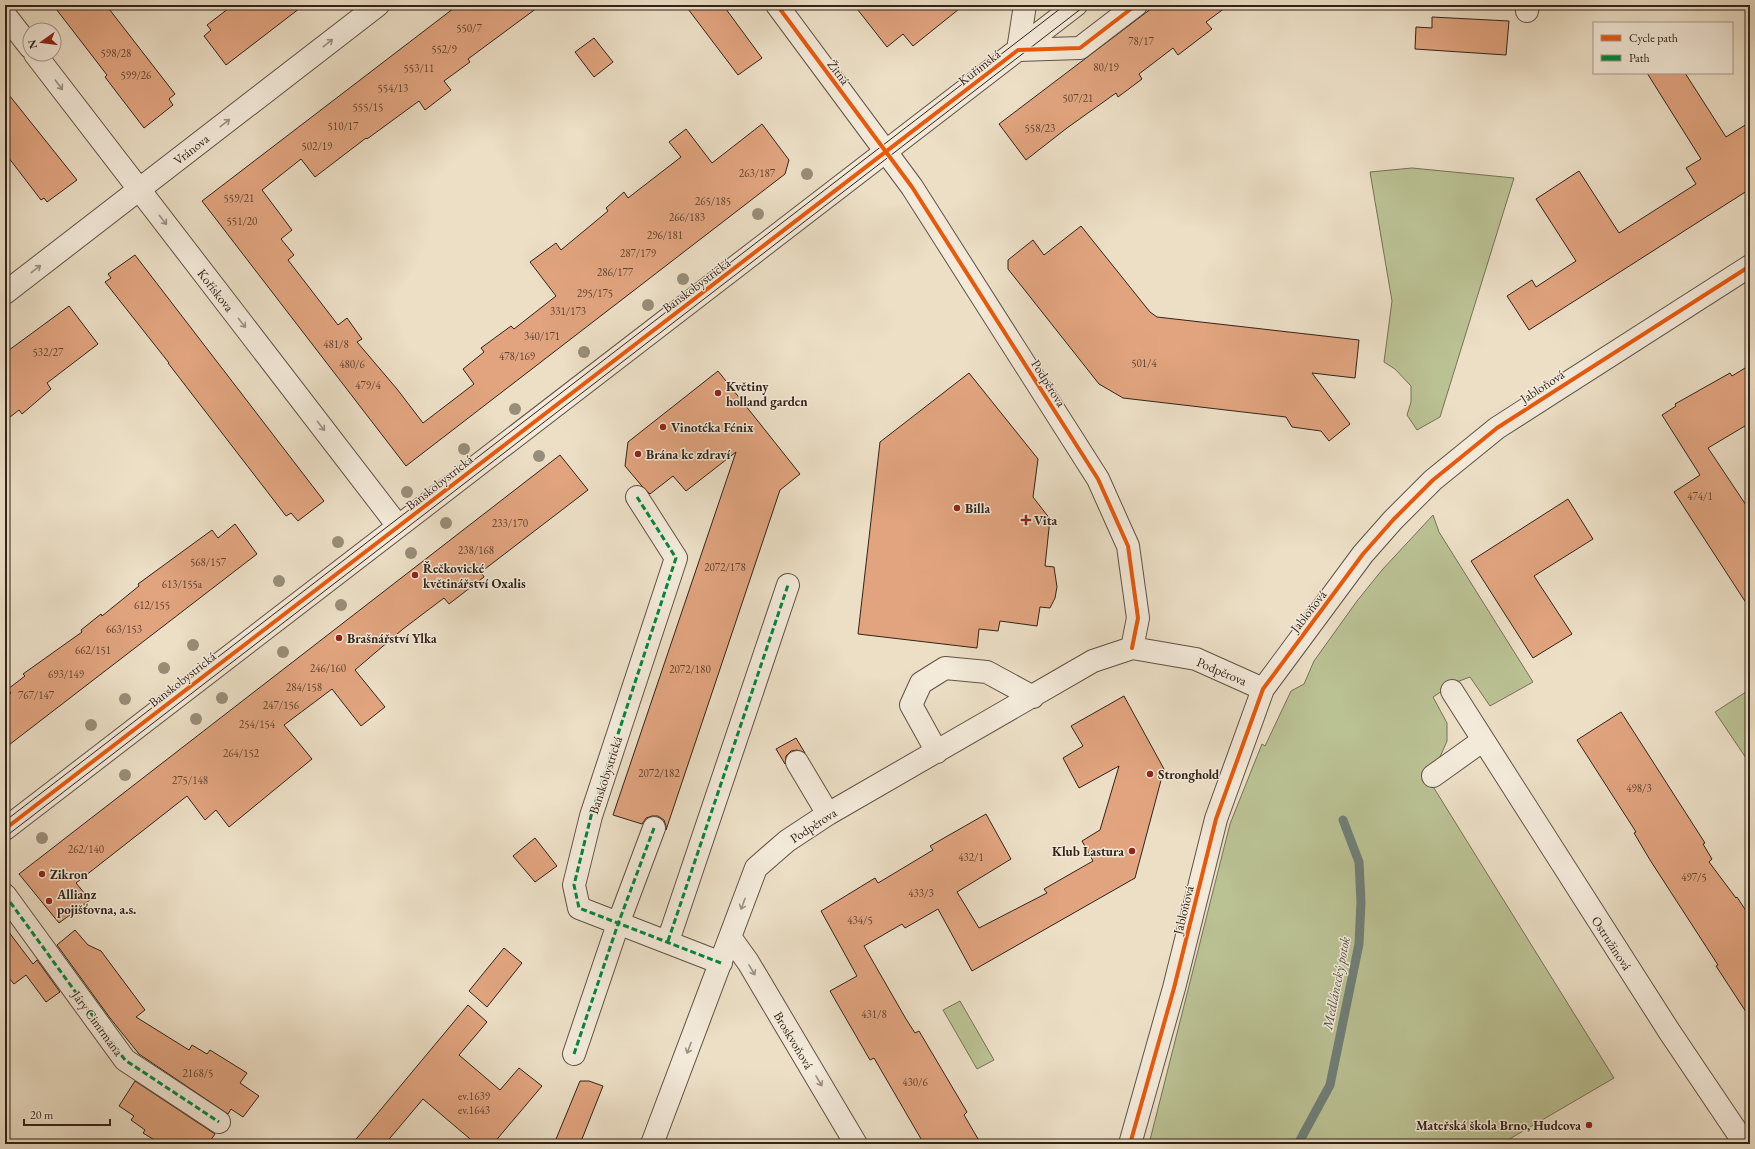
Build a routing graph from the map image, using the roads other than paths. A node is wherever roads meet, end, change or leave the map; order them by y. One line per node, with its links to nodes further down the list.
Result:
1 (378, 5): 11 (street, Vránova, one-way to 1)
2 (777, 5): 10 (street, Žitná)
3 (1025, 5): 8 (street, Kuřimská)
4 (1076, 5): 8 (street, Kuřimská)
5 (1136, 5): 8 (street, Kuřimská)
6 (5, 15): 7 (street)
7 (22, 37)
8 (1018, 50): 10 (street, Kuřimská)
9 (41, 62): 11 (street, Kořískova, one-way to 11)
10 (885, 151): 15 (street, Banskobystrická); 17 (street, Podpěrova)
11 (139, 189): 13 (street, Vránova, one-way to 11); 15 (street, Kořískova, one-way to 15)
12 (1750, 266): 18 (street, Jabloňová)
13 (5, 293)
14 (637, 497): 29 (street, Banskobystrická)
15 (398, 526): 27 (street, Banskobystrická)
16 (788, 585): 31 (street)
17 (1132, 648): 18 (street, Podpěrova); 20 (street, Podpěrova)
18 (1263, 689): 37 (street, Jabloňová)
19 (1452, 691): 21 (street, Ostružinová)
20 (1033, 697): 22 (street, Podpěrova); 22 (street)
21 (1482, 741): 24 (street); 38 (street, Ostružinová)
22 (937, 752): 25 (street, Podpěrova)
23 (797, 762): 25 (street)
24 (1433, 776)
25 (828, 814): 30 (street, Podpěrova, one-way to 30)
26 (654, 828): 29 (street)
27 (5, 829)
28 (5, 895): 34 (street, Járy Cimrmana)
29 (618, 924): 31 (street, Banskobystrická); 33 (street)
30 (730, 937): 32 (street, Podpěrova); 36 (street, Broskvoňová, one-way to 36)
31 (668, 941): 32 (street, Banskobystrická)
32 (721, 963): 35 (street, Podpěrova, one-way to 35)
33 (574, 1054)
34 (219, 1122)
35 (652, 1144)
36 (856, 1144)
37 (1130, 1144)
38 (1745, 1144)

